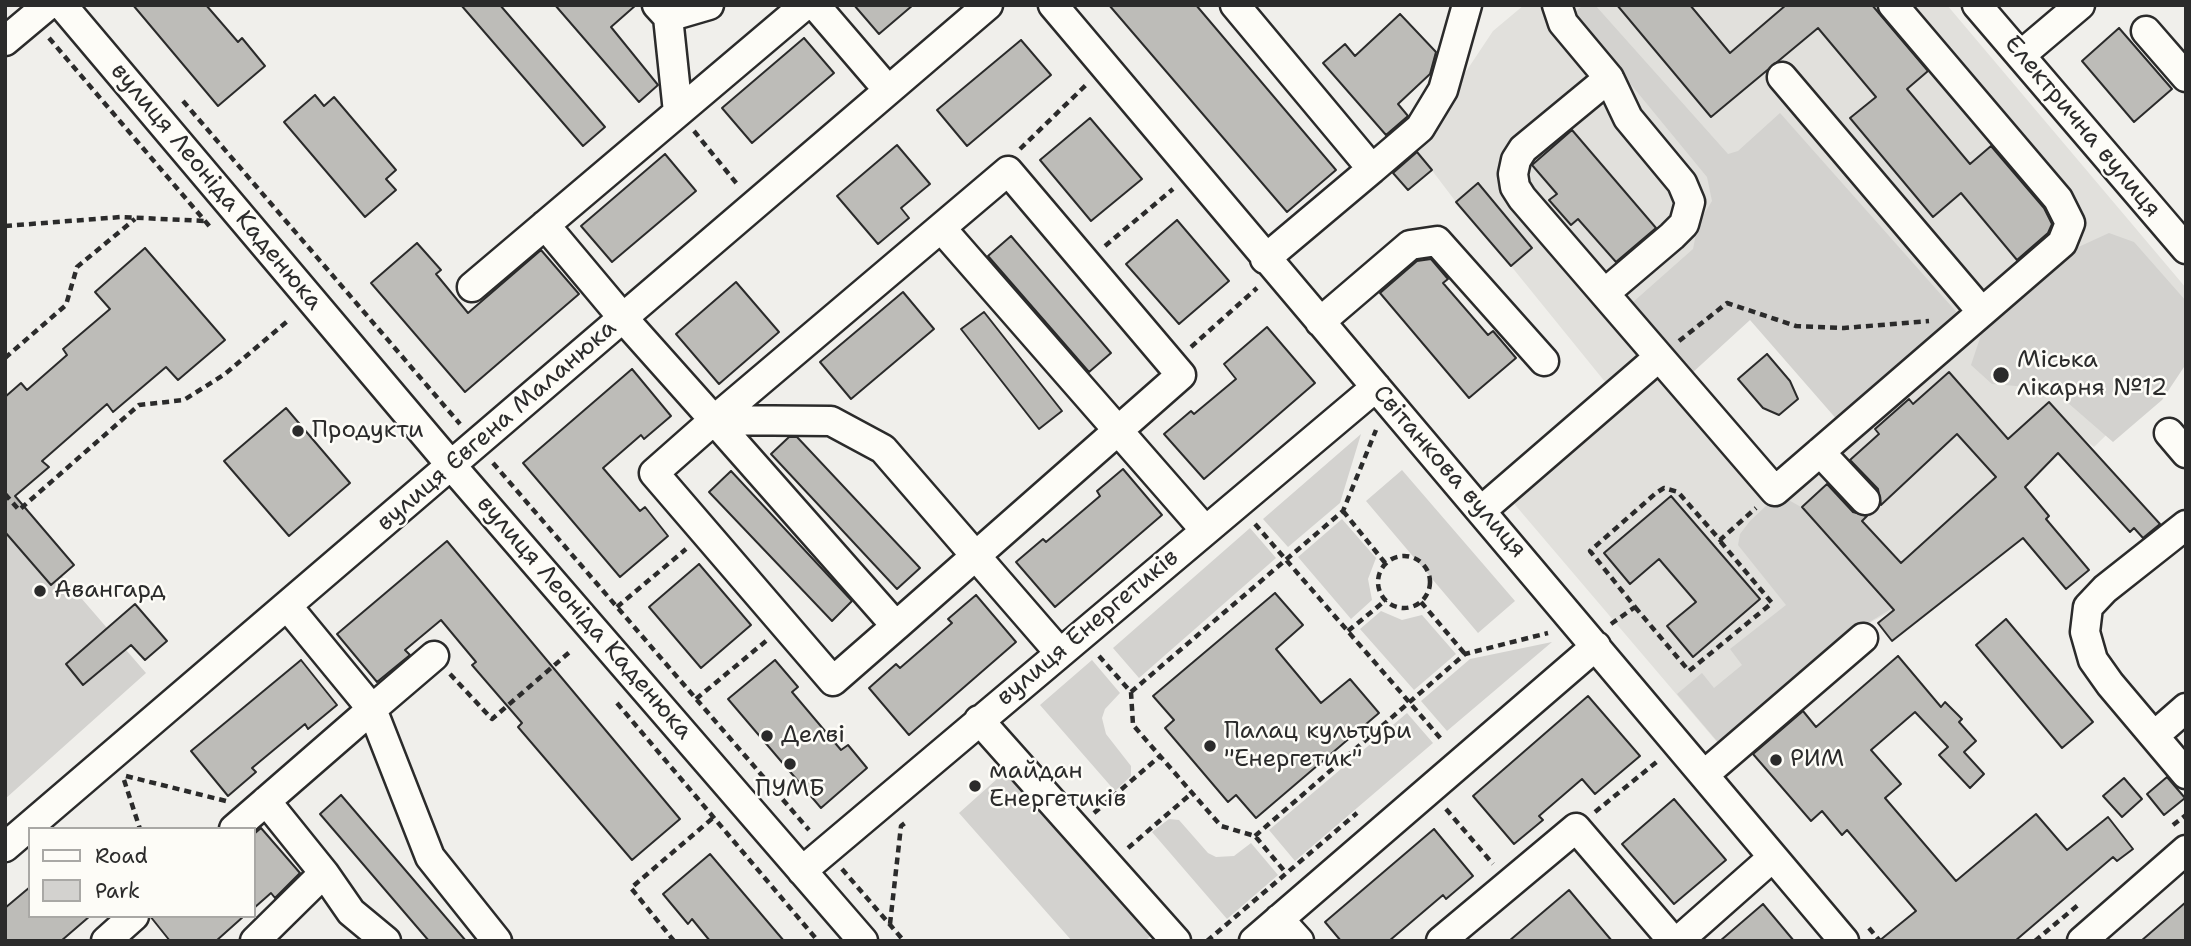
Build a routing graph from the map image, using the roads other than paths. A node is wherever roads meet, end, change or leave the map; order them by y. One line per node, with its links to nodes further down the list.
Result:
1 (48, 5): 16 (street)
2 (62, 5): 39 (street, вулиця Леоніда Каденюка)
3 (709, 5): 14 (street)
4 (806, 5): 22 (street)
5 (815, 5): 21 (street)
6 (988, 5): 21 (street, вулиця Євгена Маланюка)
7 (1053, 5): 27 (street, Світанкова вулиця)
8 (1235, 5): 23 (street)
9 (1467, 5): 23 (street)
10 (1557, 5): 20 (street)
11 (1893, 5): 30 (street)
12 (1978, 5): 17 (street, Електрична вулиця)
13 (2080, 5): 17 (street)
14 (663, 11): 22 (street)
15 (2146, 31): 19 (street)
16 (5, 41)
17 (2021, 55): 26 (street, Електрична вулиця)
18 (1782, 77): 30 (street)
19 (2186, 77)
20 (1609, 78): 29 (street); 29 (street)
21 (888, 90): 31 (street, вулиця Євгена Маланюка)
22 (678, 111): 24 (street)
23 (1372, 169): 27 (street)
24 (545, 225): 28 (street); 31 (street)
25 (941, 228): 36 (street); 37 (street); 37 (street)
26 (2186, 249)
27 (1263, 272): 32 (street, Світанкова вулиця)
28 (472, 287)
29 (1605, 293): 33 (street)
30 (1979, 315): 38 (street)
31 (623, 317): 36 (street); 39 (street, вулиця Євгена Маланюка)
32 (1320, 322): 34 (street); 35 (street, Світанкова вулиця)
33 (1659, 356): 38 (street); 41 (street)
34 (1544, 361)
35 (1382, 394): 41 (street, Світанкова вулиця); 43 (street, вулиця Енергетиків)
36 (714, 420): 44 (street); 46 (street); 46 (street)
37 (1118, 432): 43 (street); 44 (street)
38 (1820, 452): 40 (street)
39 (450, 464): 45 (street, вулиця Євгена Маланюка); 64 (street, вулиця Леоніда Каденюка)
40 (1865, 500)
41 (1482, 510): 47 (street, Світанкова вулиця)
42 (2186, 525): 54 (street)
43 (1205, 530): 49 (street, вулиця Енергетиків)
44 (975, 556): 46 (street); 49 (street)
45 (288, 607): 52 (street); 59 (street, вулиця Євгена Маланюка)
46 (896, 626)
47 (1588, 636): 55 (street, Світанкова вулиця); 66 (street)
48 (1863, 638): 55 (street)
49 (1059, 652): 53 (street, вулиця Енергетиків)
50 (434, 656): 52 (street)
51 (2186, 708): 54 (street)
52 (372, 709): 57 (street); 69 (street)
53 (979, 720): 64 (street, вулиця Енергетиків); 71 (street)
54 (2154, 736): 56 (street)
55 (1704, 774): 63 (street, Світанкова вулиця)
56 (2186, 774)
57 (261, 805): 60 (street); 65 (street)
58 (28, 827): 61 (street, вулиця Євгена Маланюка)
59 (29, 827)
60 (236, 827)
61 (5, 847)
62 (2186, 850): 77 (street)
63 (1773, 857): 75 (street); 76 (street, Світанкова вулиця)
64 (802, 871): 70 (street, вулиця Леоніда Каденюка)
65 (324, 873): 67 (street); 68 (street)
66 (1279, 919): 72 (street); 73 (street)
67 (255, 941)
68 (386, 941)
69 (497, 941)
70 (863, 941)
71 (1176, 941)
72 (1254, 941)
73 (1299, 941)
74 (1441, 941): 75 (street)
75 (1676, 941)
76 (1844, 941)
77 (2082, 941)

